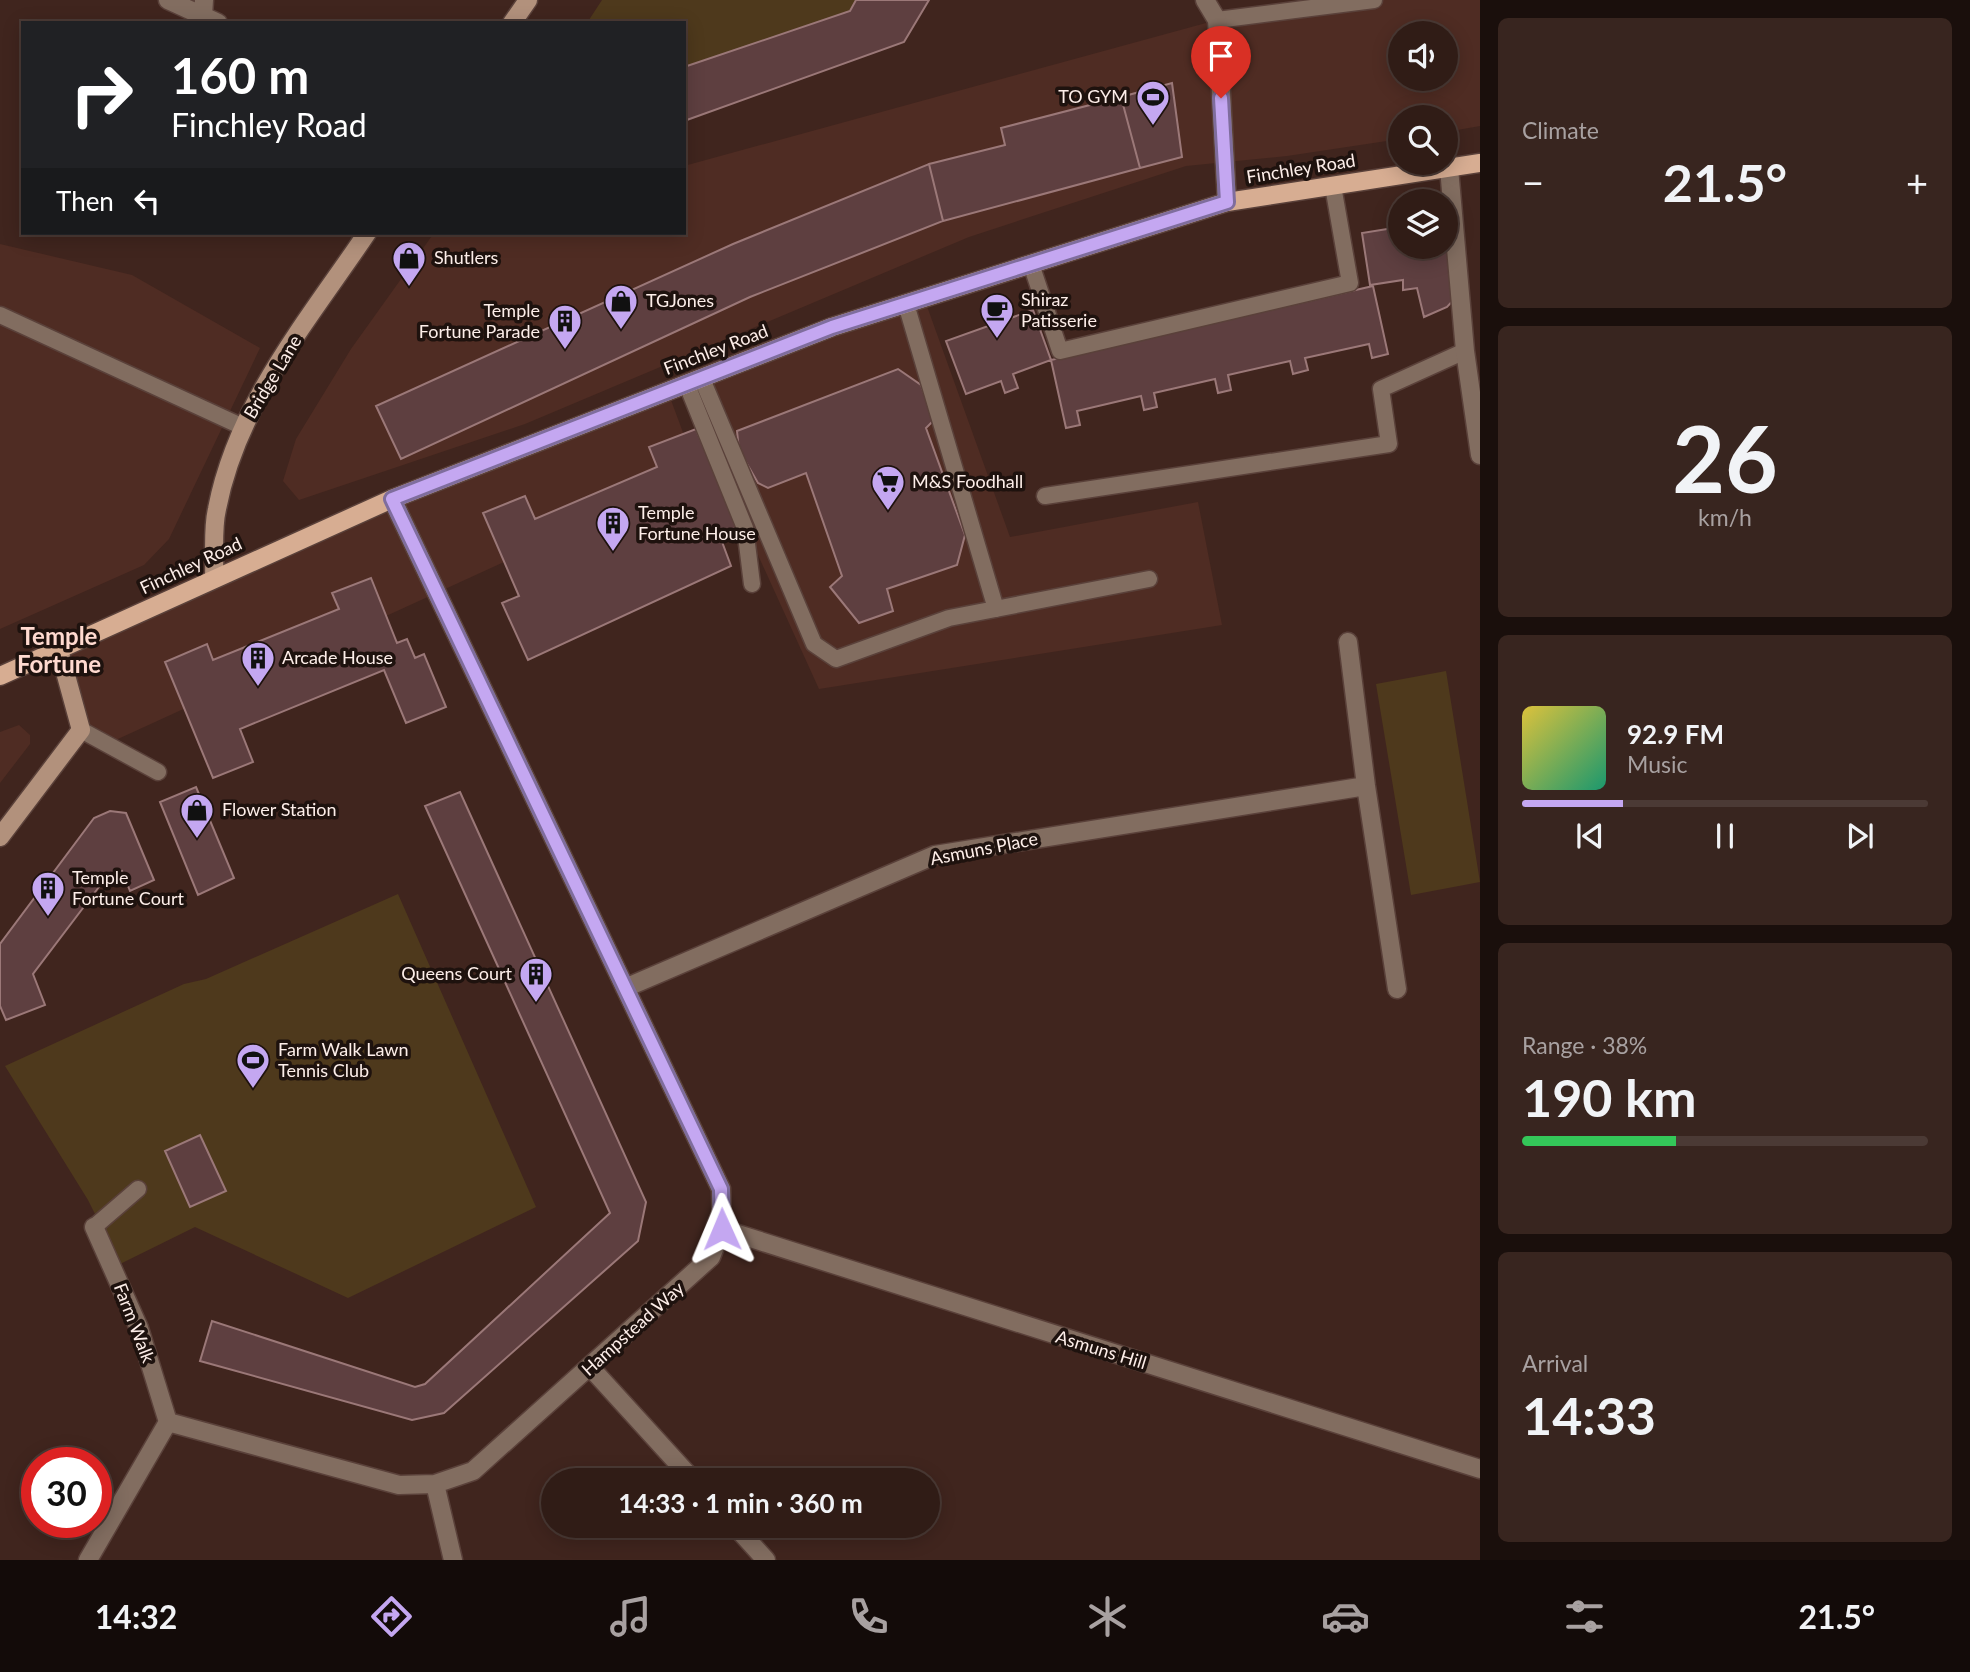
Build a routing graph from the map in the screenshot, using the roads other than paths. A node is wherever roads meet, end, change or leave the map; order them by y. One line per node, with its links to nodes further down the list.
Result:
1 (168, 0): 5 (street)
2 (528, 0): 7 (street)
3 (1205, 0): 6 (street)
4 (1374, 0): 6 (lane)
5 (209, 13)
6 (1217, 20): 13 (street)
7 (513, 21)
8 (1480, 163): 9 (main road, Finchley Road)
9 (1458, 167)
10 (1404, 175): 12 (main road, Finchley Road)
11 (1450, 175): 18 (street)
12 (1333, 186): 13 (main road, Finchley Road); 15 (lane)
13 (1227, 202): 15 (main road, Finchley Road)
14 (366, 235): 20 (street, Bridge Lane)
15 (1031, 264): 16 (main road, Finchley Road)
16 (906, 304): 19 (main road, Finchley Road); 27 (lane)
17 (0, 315): 20 (lane)
18 (1465, 351): 21 (street); 22 (lane)
19 (694, 382): 23 (main road, Finchley Road); 26 (lane); 27 (lane)
20 (243, 427): 24 (street, Bridge Lane)
21 (1480, 455)
22 (1045, 496)
23 (392, 499): 24 (main road, Finchley Road); 35 (street, Hampstead Way)
24 (214, 578): 29 (main road, Finchley Road)
25 (1149, 579): 27 (lane)
26 (752, 584)
27 (996, 609)
28 (1348, 642): 33 (street)
29 (59, 650): 30 (main road, Finchley Road); 31 (street)
30 (0, 676)
31 (80, 730): 32 (lane); 34 (street)
32 (158, 772)
33 (1366, 786): 35 (street, Asmuns Place); 36 (street)
34 (0, 837)
35 (625, 988): 39 (street, Hampstead Way)
36 (1397, 989)
37 (138, 1189): 38 (lane)
38 (94, 1227): 41 (street, Farm Walk)
39 (722, 1229): 40 (street, Hampstead Way); 43 (street, Asmuns Hill)
40 (591, 1368): 42 (street); 44 (street, Hampstead Way)
41 (168, 1422): 44 (street, Hampstead Way); 46 (street)
42 (682, 1468)
43 (1480, 1469)
44 (435, 1484): 47 (street)
45 (746, 1538): 48 (street)
46 (89, 1560)
47 (453, 1560)
48 (766, 1560)

